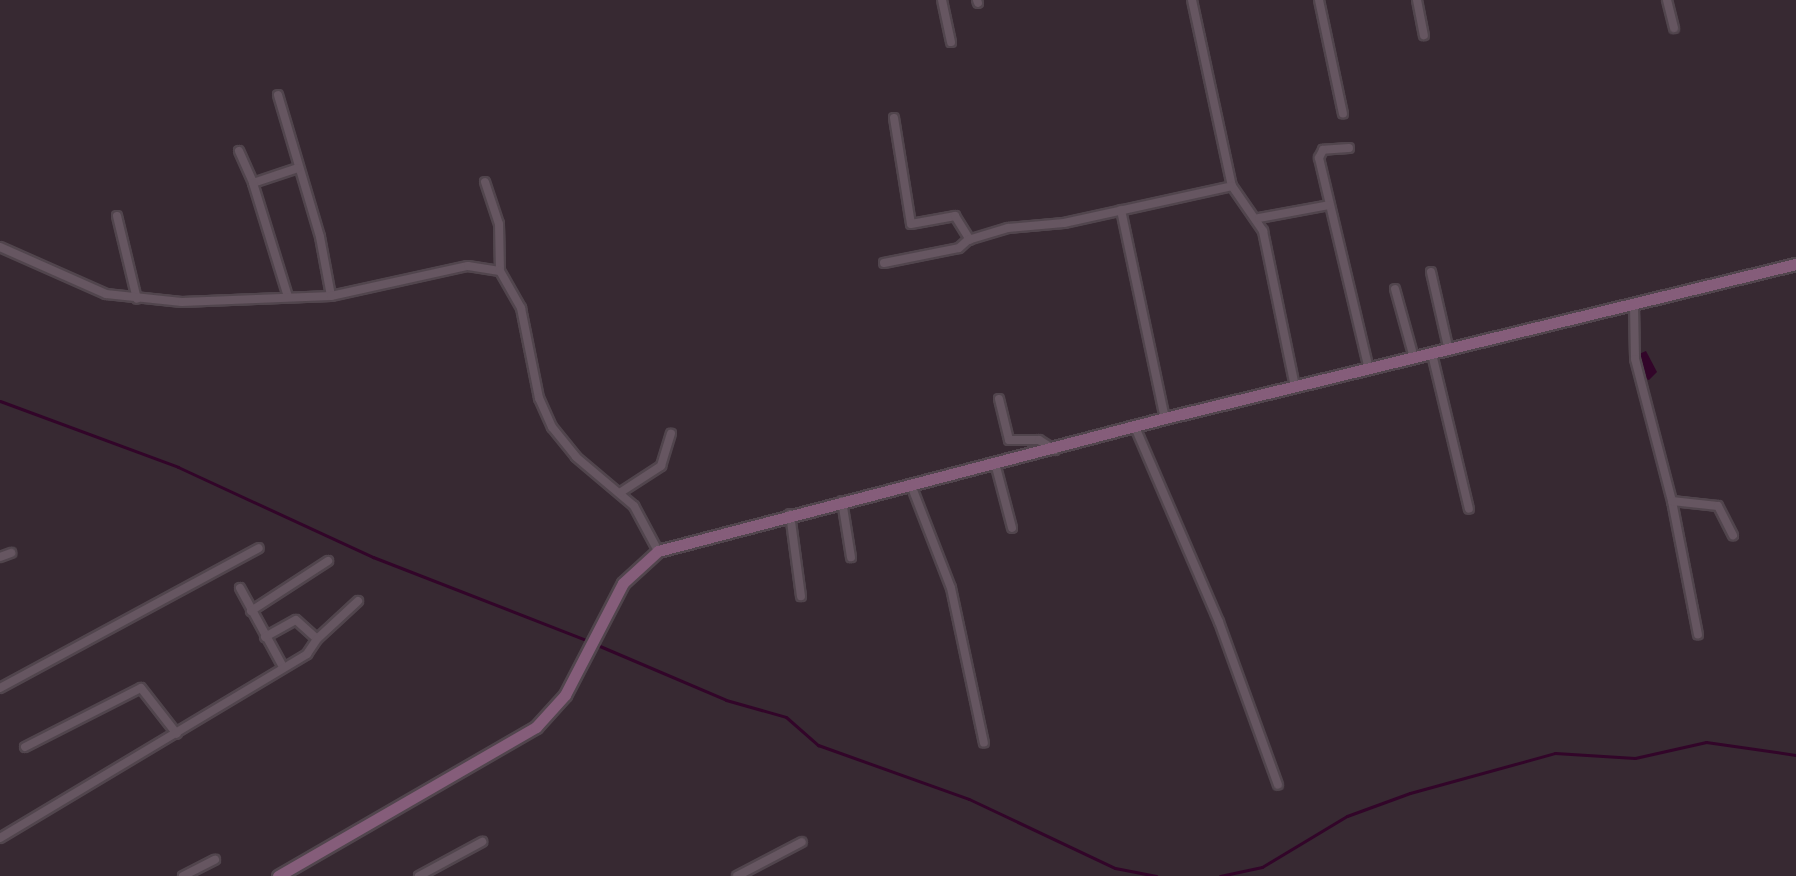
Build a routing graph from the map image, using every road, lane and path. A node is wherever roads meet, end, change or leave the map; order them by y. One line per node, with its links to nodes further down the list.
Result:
1 (942, 0): 8 (street)
2 (1192, 0): 17 (street)
3 (1319, 0): 10 (street)
4 (1417, 0): 7 (street)
5 (1667, 0): 6 (street)
6 (1674, 28)
7 (1424, 35)
8 (951, 42)
9 (278, 95): 14 (street)
10 (1343, 114)
11 (894, 118): 22 (street)
12 (1349, 148): 18 (street)
13 (239, 151): 16 (street)
14 (298, 168): 16 (street); 29 (street)
15 (485, 182): 26 (street)
16 (253, 183): 30 (street)
17 (1232, 186): 19 (street); 21 (street)
18 (1329, 205): 21 (street); 36 (street)
19 (1121, 210): 22 (street); 39 (street)
20 (117, 216): 31 (street)
21 (1259, 218): 37 (street)
22 (970, 240): 24 (street)
23 (0, 247): 31 (street)
24 (884, 263)
25 (1796, 264): 32 (street)
26 (500, 271): 29 (street); 45 (street)
27 (1431, 272): 33 (street)
28 (1395, 289): 35 (street)
29 (331, 296): 30 (street)
30 (288, 297): 31 (street)
31 (137, 299)
32 (1634, 306): 33 (street); 47 (street)
33 (1449, 351): 34 (street)
34 (1432, 354): 35 (street); 48 (street)
35 (1414, 358): 36 (street)
36 (1369, 369): 37 (street)
37 (1295, 387): 39 (street)
38 (999, 399): 42 (street)
39 (1165, 418): 40 (street)
40 (1135, 427): 42 (street); 70 (street)
41 (671, 434): 45 (street)
42 (1056, 451): 43 (street)
43 (995, 463): 44 (street); 50 (street)
44 (911, 485): 46 (street); 68 (street)
45 (621, 492): 53 (street)
46 (842, 501): 49 (street); 56 (street)
47 (1672, 501): 51 (street); 62 (street)
48 (1469, 509)
49 (790, 513): 53 (street); 59 (street)
50 (1012, 528)
51 (1733, 535)
52 (259, 548): 66 (street)
53 (658, 551): 76 (street)
54 (11, 553): 55 (street)
55 (0, 557)
56 (851, 557)
57 (328, 561): 61 (street)
58 (240, 588): 61 (street)
59 (801, 596)
60 (358, 601): 64 (street)
61 (251, 611): 63 (street)
62 (1698, 635)
63 (265, 637): 64 (street); 65 (street)
64 (317, 639): 65 (street)
65 (283, 667): 67 (street)
66 (0, 688)
67 (177, 734): 69 (street); 71 (street)
68 (984, 743)
69 (25, 747)
70 (1278, 785)
71 (0, 838)
72 (482, 842): 77 (street)
73 (802, 842): 78 (street)
74 (215, 860): 75 (street)
75 (183, 876)
76 (278, 876)
77 (419, 876)
78 (737, 876)

